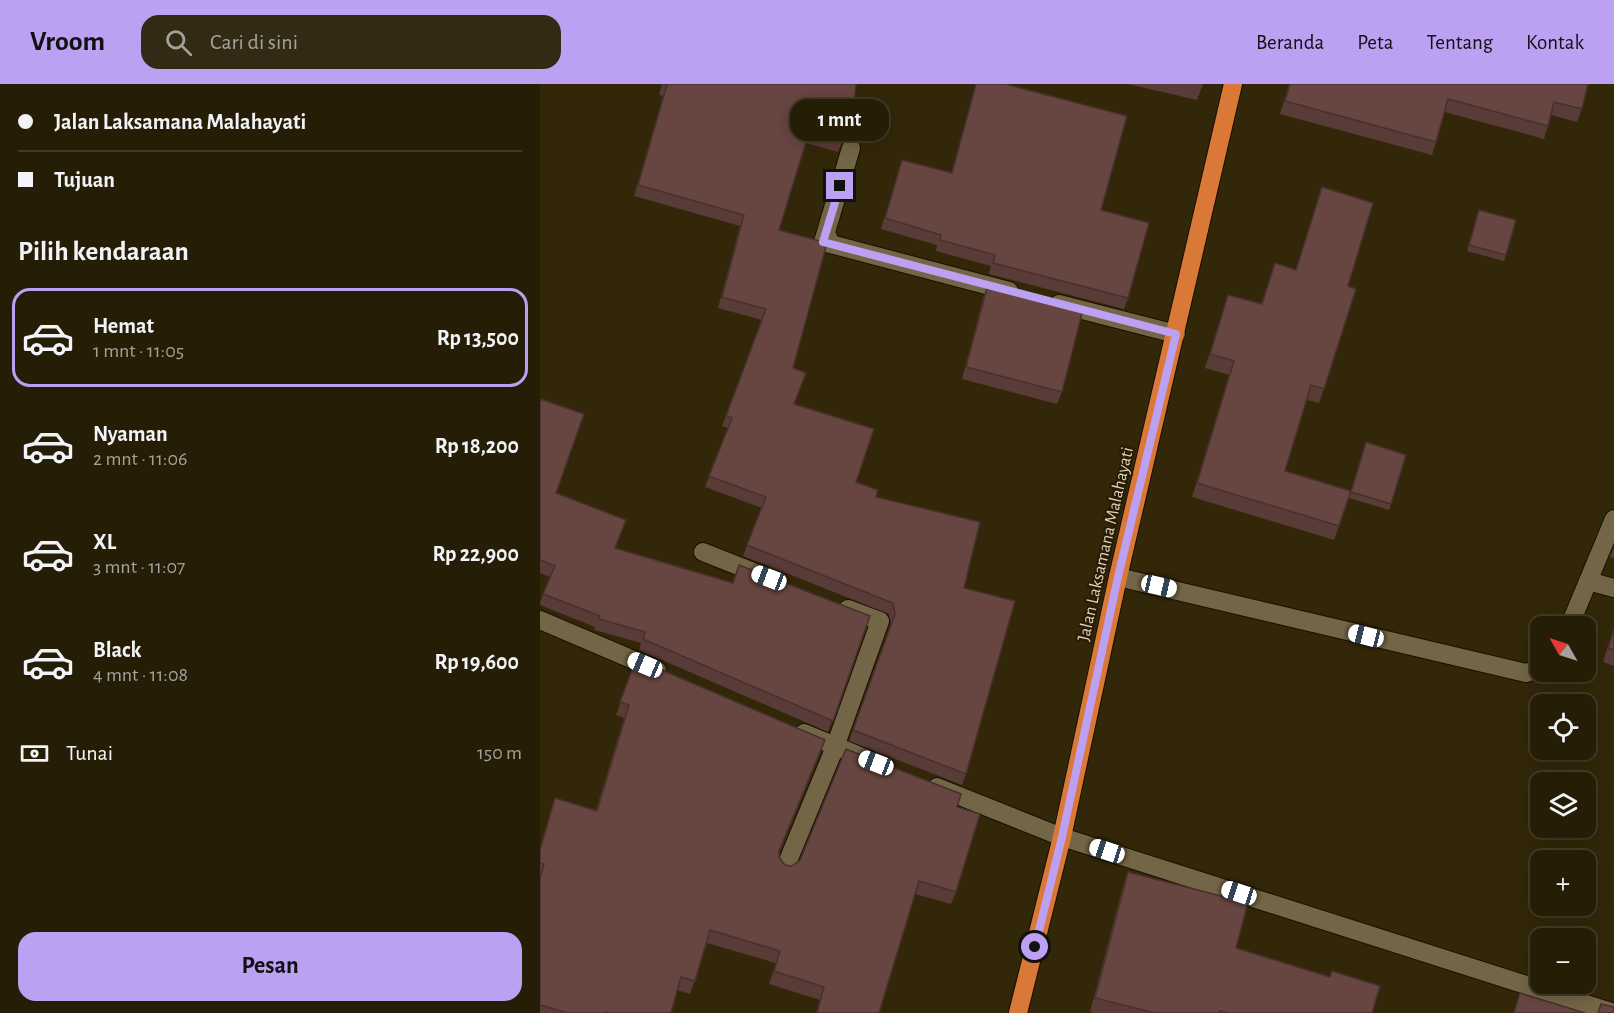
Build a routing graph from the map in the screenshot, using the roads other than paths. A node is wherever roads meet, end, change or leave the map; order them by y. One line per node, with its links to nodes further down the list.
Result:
1 (1233, 84): 3 (highway, Jalan Laksamana Malahayati)
2 (851, 148): 3 (street)
3 (1176, 334): 6 (highway, Jalan Laksamana Malahayati)
4 (1614, 519): 7 (street)
5 (703, 552): 8 (street)
6 (1118, 577): 13 (street); 19 (highway, Jalan Laksamana Malahayati)
7 (1588, 581): 9 (street); 11 (street)
8 (780, 582)
9 (1614, 588)
10 (835, 604): 16 (street)
11 (1574, 616)
12 (540, 620): 14 (street)
13 (1530, 672)
14 (671, 676)
15 (791, 728): 16 (street)
16 (835, 747): 17 (street); 20 (street)
17 (878, 764)
18 (922, 781): 19 (street)
19 (1062, 837): 21 (highway, Jalan Laksamana Malahayati); 22 (street)
20 (785, 868)
21 (1018, 1013)
22 (1614, 1013)

